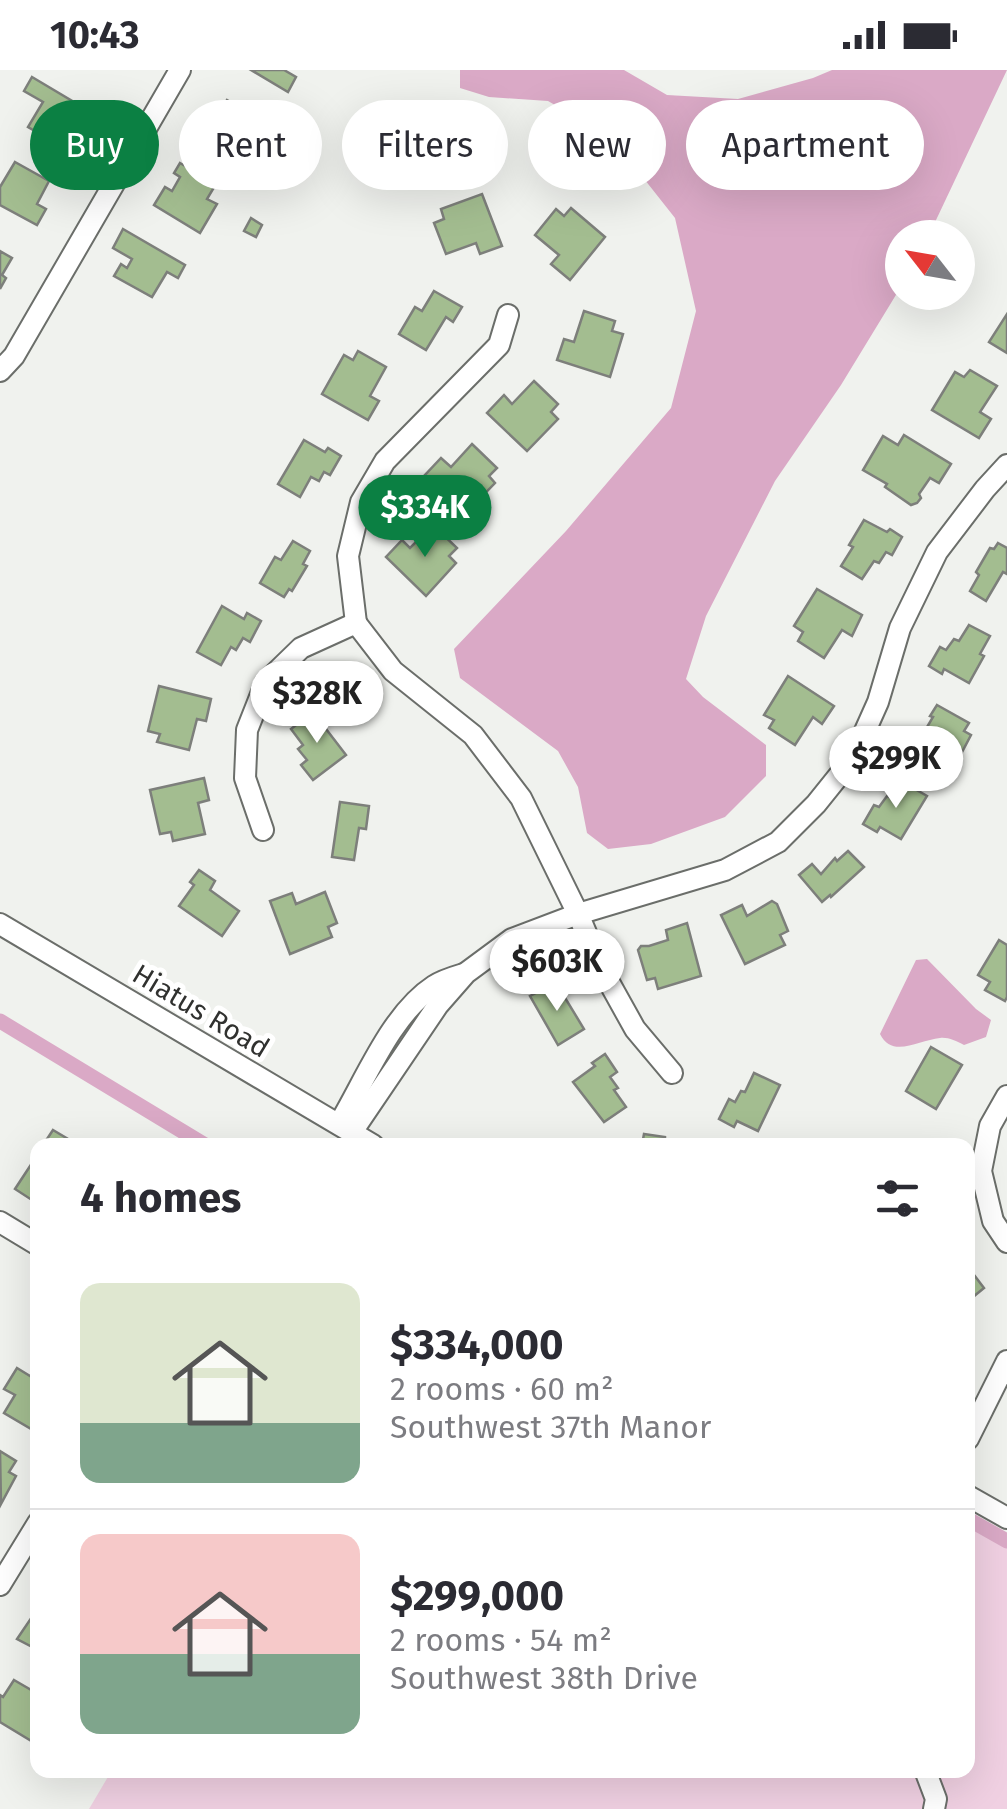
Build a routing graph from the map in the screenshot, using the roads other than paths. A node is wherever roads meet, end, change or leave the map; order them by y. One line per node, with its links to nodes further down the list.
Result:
1 (180, 70): 3 (street)
2 (508, 315): 5 (street)
3 (0, 370)
4 (1007, 465): 7 (street)
5 (356, 623): 6 (street); 7 (street)
6 (262, 830)
7 (578, 914): 9 (street); 10 (street)
8 (0, 924): 12 (street, Hiatus Road)
9 (466, 974): 12 (street); 12 (street)
10 (672, 1073)
11 (1007, 1096): 16 (street)
12 (345, 1128): 13 (street, Hiatus Road)
13 (362, 1138)
14 (0, 1222): 15 (street)
15 (30, 1240)
16 (1007, 1242)
17 (1007, 1361): 18 (street)
18 (975, 1425)
19 (975, 1500): 20 (street)
20 (1007, 1518)
21 (30, 1536): 22 (street)
22 (0, 1585)
23 (928, 1778): 24 (street)
24 (934, 1809)

